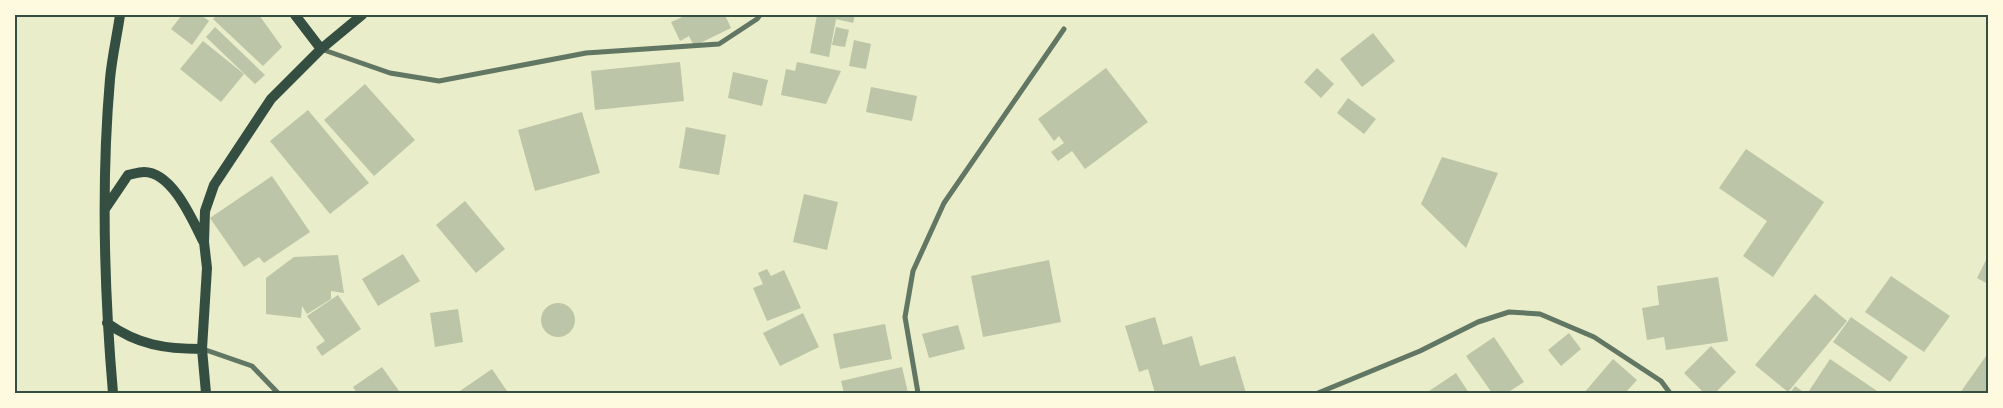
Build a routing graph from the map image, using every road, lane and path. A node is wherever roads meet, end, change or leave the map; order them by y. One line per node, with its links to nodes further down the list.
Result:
1 (120, 15): 7 (main road)
2 (295, 15): 6 (main road)
3 (362, 15): 6 (main road)
4 (760, 15): 6 (street)
5 (1064, 29): 14 (street)
6 (321, 49): 8 (main road)
7 (104, 209): 8 (main road); 9 (main road)
8 (204, 242): 10 (main road)
9 (107, 323): 10 (main road); 11 (main road)
10 (202, 349): 12 (main road); 13 (street)
11 (113, 393)
12 (206, 393)
13 (278, 393)
14 (918, 393)
15 (1318, 393): 16 (street)
16 (1670, 393)

